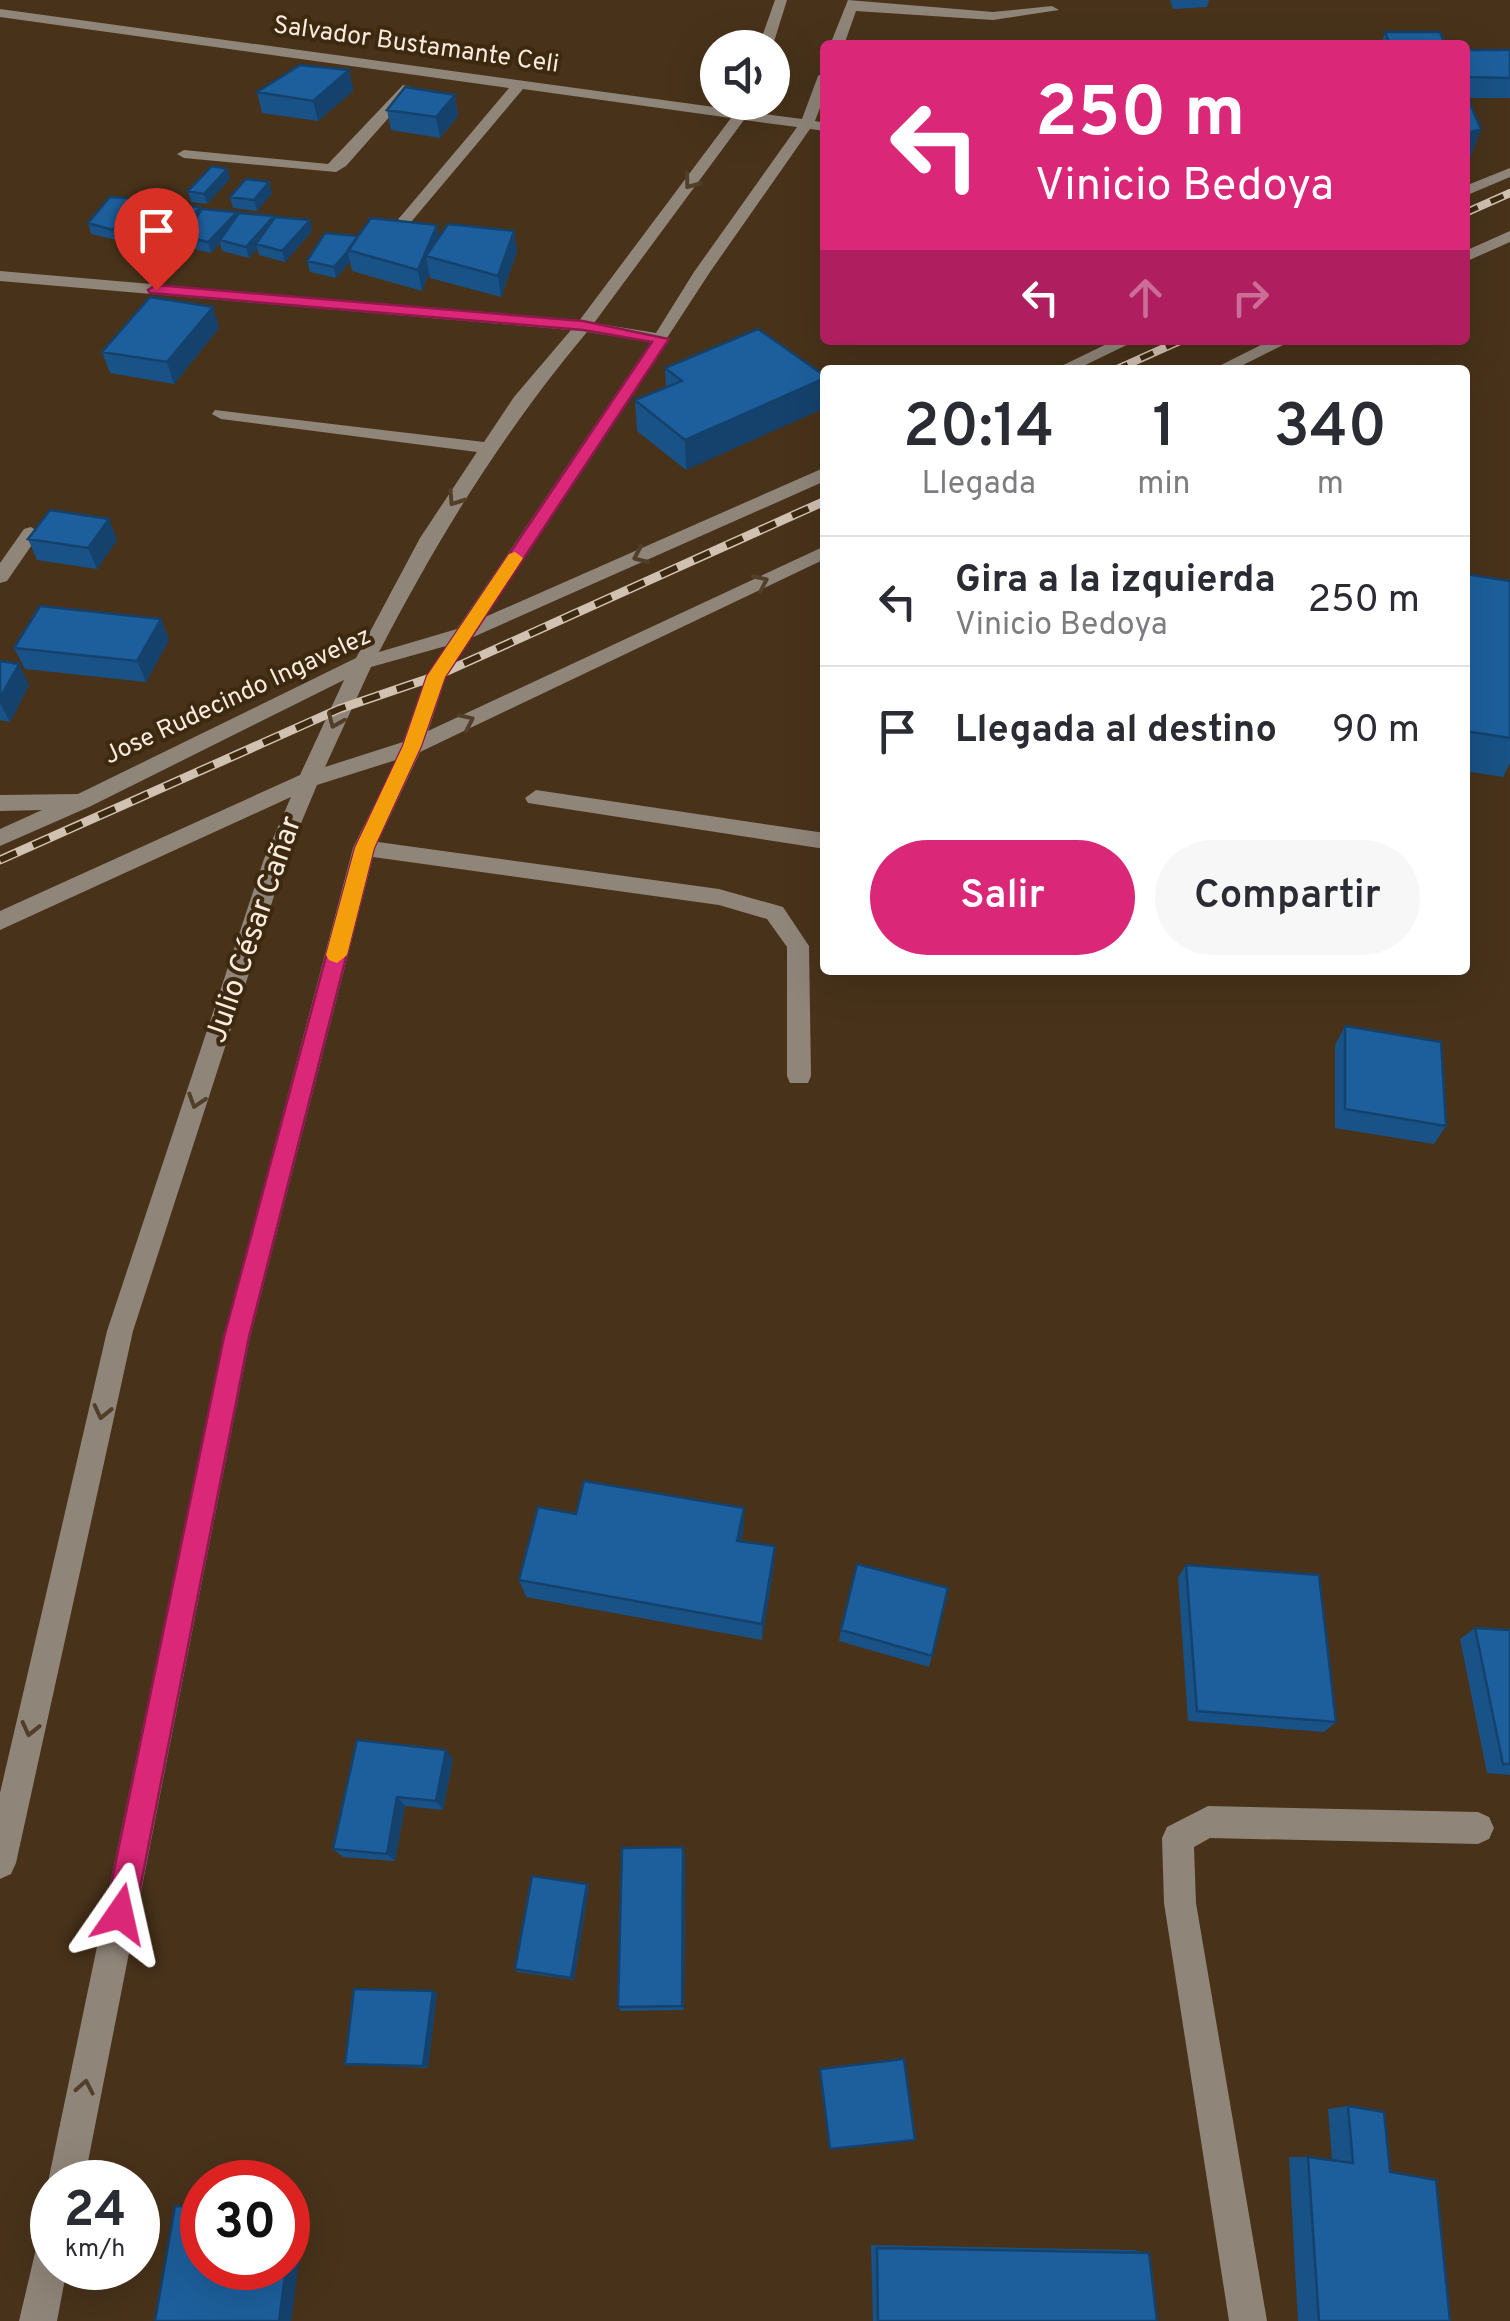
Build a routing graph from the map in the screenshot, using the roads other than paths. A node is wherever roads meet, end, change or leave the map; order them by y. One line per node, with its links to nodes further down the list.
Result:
1 (781, 0): 5 (street)
2 (853, 3): 3 (street); 6 (street)
3 (1052, 10)
4 (0, 13): 7 (street, Salvador Bustamante Celi)
5 (771, 30)
6 (839, 40)
7 (421, 74): 8 (street, Salvador Bustamante Celi); 13 (street)
8 (519, 84): 9 (street, Salvador Bustamante Celi); 16 (street)
9 (700, 104)
10 (736, 120): 21 (street, Julio César Cañar, one-way to 21)
11 (790, 120): 12 (street, Salvador Bustamante Celi)
12 (816, 126): 22 (street)
13 (184, 154)
14 (1510, 172): 15 (street)
15 (1470, 190)
16 (406, 219)
17 (1510, 236): 18 (street)
18 (1502, 245): 19 (street)
19 (1470, 255)
20 (0, 276): 21 (street)
21 (583, 326): 22 (street); 28 (street, Julio César Cañar)
22 (662, 339): 33 (street)
23 (1119, 345): 25 (street)
24 (1273, 345): 26 (street)
25 (1073, 365)
26 (1230, 365)
27 (221, 414): 28 (street)
28 (490, 448): 34 (street, Julio César Cañar, one-way to 34)
29 (820, 476): 33 (street, Jose Rudecindo Ingavelez, one-way to 33)
30 (31, 532): 32 (street)
31 (820, 554): 35 (street, one-way to 31)
32 (0, 577)
33 (464, 634): 34 (street, Jose Rudecindo Ingavelez); 35 (street)
34 (362, 664): 36 (street, Julio César Cañar, one-way to 36); 38 (street, Jose Rudecindo Ingavelez)
35 (412, 746): 36 (street); 42 (street)
36 (311, 779): 43 (street); 46 (street, Julio César Cañar, one-way to 46)
37 (536, 798): 41 (street)
38 (81, 802): 39 (street, Jose Rudecindo Ingavelez); 40 (street)
39 (0, 803)
40 (0, 838)
41 (820, 840)
42 (364, 848): 44 (street); 47 (street, one-way to 42)
43 (0, 921)
44 (800, 1076)
45 (1478, 1828): 50 (street)
46 (0, 1864)
47 (70, 2160)
48 (44, 2290): 49 (street)
49 (38, 2321)
50 (1248, 2321)

